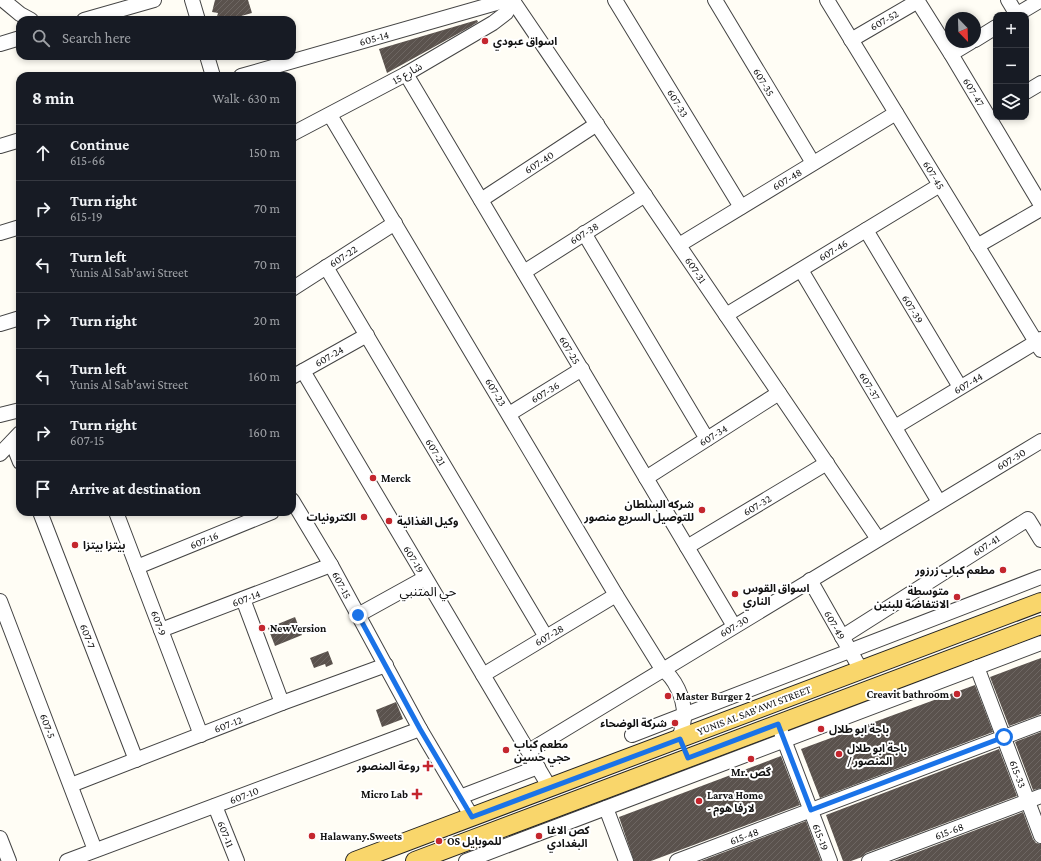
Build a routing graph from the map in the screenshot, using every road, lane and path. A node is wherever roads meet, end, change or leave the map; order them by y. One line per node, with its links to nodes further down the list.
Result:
1 (3, 0): 13 (street)
2 (154, 0): 14 (street)
3 (192, 0): 15 (street)
4 (511, 0): 25 (street, 605-14); 26 (street, شارع 15); 32 (street, 607-31)
5 (615, 0): 41 (street, 607-33)
6 (715, 0): 36 (street, 607-35)
7 (827, 0): 19 (street, 607-45)
8 (1008, 0): 11 (street)
9 (1040, 0): 12 (street)
10 (917, 1): 19 (street, 607-52); 22 (street, 607-47)
11 (1015, 12)
12 (1022, 12)
13 (24, 16)
14 (98, 16)
15 (197, 16)
16 (993, 29): 17 (street)
17 (981, 36)
18 (16, 39): 20 (street)
19 (851, 40): 29 (street, 607-45)
20 (0, 44)
21 (961, 48): 22 (street)
22 (951, 54): 30 (street, 607-47)
23 (209, 60): 24 (street)
24 (212, 72)
25 (255, 72)
26 (406, 74): 31 (street, شارع 15); 39 (street, 607-25)
27 (1041, 83): 28 (street)
28 (1029, 90)
29 (896, 113): 36 (street, 607-48); 37 (street, 607-45)
30 (992, 113): 40 (street, 607-47)
31 (330, 115): 33 (street, شارع 15); 43 (street, 607-23)
32 (597, 124): 38 (street, 607-31); 39 (street, 607-40)
33 (296, 132)
34 (16, 141): 35 (street)
35 (0, 146)
36 (813, 163): 41 (street, 607-48)
37 (940, 185): 45 (street, 607-46); 49 (street, 607-45)
38 (645, 195): 47 (street, 607-38); 48 (street, 607-31)
39 (481, 200): 52 (street, 607-25)
40 (1041, 205)
41 (741, 207): 48 (street, 607-48)
42 (1041, 209): 49 (street)
43 (395, 223): 50 (street, 607-22); 64 (street, 607-23)
44 (16, 228): 46 (street)
45 (866, 230): 51 (street, 607-46); 61 (street, 607-39)
46 (0, 232)
47 (584, 233): 52 (street, 607-38); 68 (street)
48 (678, 245): 54 (street, 607-31)
49 (977, 246): 58 (street, 607-45)
50 (326, 267): 53 (street, 607-22); 57 (street, 607-21)
51 (801, 270): 54 (street, 607-46); 66 (street, 607-37)
52 (524, 272): 59 (street, 607-25)
53 (296, 286)
54 (726, 315): 62 (street, 607-31)
55 (16, 319): 56 (street)
56 (0, 324)
57 (367, 335): 60 (street, 607-24); 95 (street, 607-21)
58 (1039, 343): 61 (street, 607-44)
59 (582, 369): 64 (street, 607-36); 72 (street, 607-25)
60 (297, 374): 84 (street, 607-19)
61 (960, 387): 66 (street, 607-44)
62 (779, 393): 68 (street, 607-34); 71 (street, 607-31)
63 (16, 411): 65 (street)
64 (509, 414): 86 (street, 607-23)
65 (0, 415)
66 (894, 427): 73 (street, 607-37)
67 (16, 438): 70 (street)
68 (707, 439): 72 (street, 607-34)
69 (1041, 441): 73 (street, 607-30)
70 (0, 454)
71 (827, 463): 78 (street, 607-31); 80 (street, 607-32)
72 (646, 478): 80 (street, 607-25)
73 (939, 502): 78 (street, 607-30)
74 (296, 507): 81 (street, 607-15)
75 (42, 516): 115 (street, 607-7)
76 (118, 516): 82 (street, 607-9)
77 (262, 516): 82 (street, 607-16)
78 (878, 539): 85 (street, 607-30)
79 (1041, 540): 96 (street, 607-41)
80 (687, 548): 92 (street, 607-25)
81 (331, 565): 87 (street, 607-14); 90 (street, 607-15)
82 (137, 567): 94 (street, 607-9)
83 (1041, 577): 98 (street)
84 (426, 578): 90 (street); 103 (street, 607-19)
85 (810, 580): 92 (street, 607-30); 96 (street, 607-49)
86 (616, 595): 95 (street, 607-28); 101 (street, 607-23)
87 (243, 599): 94 (street, 607-14); 104 (street)
88 (0, 602): 93 (street, 607-5)
89 (1041, 602): 102 (main road, YUNIS AL SAB'AWI STREET)
90 (358, 615): 99 (street, 607-15)
91 (1041, 625): 108 (main road, YUNIS AL SAB'AWI STREET)
92 (734, 626): 101 (street, 607-30)
93 (5, 629): 117 (street, 607-5)
94 (161, 630): 109 (street, 607-9)
95 (546, 637): 103 (street, 607-28)
96 (842, 637): 98 (street, 607-49)
97 (1041, 643): 100 (street)
98 (850, 651): 102 (street, 607-49); 105 (street)
99 (386, 666): 104 (street, 607-12); 107 (street, 607-15)
100 (977, 667): 108 (street); 111 (street, 615-33)
101 (662, 669): 105 (street, 607-23); 113 (street, 607-30)
102 (861, 670): 112 (main road, YUNIS AL SAB'AWI STREET)
103 (483, 675): 113 (street, 607-19)
104 (282, 703): 109 (street, 607-12)
105 (684, 715): 110 (street); 112 (street)
106 (1041, 723): 111 (street, 615-48)
107 (420, 729): 119 (street, 607-15); 121 (street, 607-10)
108 (781, 732): 114 (main road, YUNIS AL SAB'AWI STREET); 122 (street); 123 (street, 615-19)
109 (201, 735): 115 (street, 607-12)
110 (632, 735)
111 (1004, 737): 120 (street, 615-33); 123 (street, 615-48)
112 (680, 739): 114 (main road); 118 (main road, YUNIS AL SAB'AWI STREET)
113 (529, 750): 116 (street, 607-19)
114 (688, 758): 132 (main road, YUNIS AL SAB'AWI STREET)
115 (136, 760): 117 (street, 607-12)
116 (538, 766): 118 (street, 607-19); 119 (street)
117 (71, 785): 127 (street, 607-5)
118 (550, 788): 124 (main road, YUNIS AL SAB'AWI STREET)
119 (460, 797): 124 (street, 607-15)
120 (1034, 798): 125 (street, 615-33); 137 (street, 615-68)
121 (215, 806): 127 (street, 607-10); 130 (street, 607-11)
122 (606, 808): 133 (street); 134 (street)
123 (811, 810): 135 (street, 615-48); 136 (street, 615-19)
124 (472, 817): 131 (main road, YUNIS AL SAB'AWI STREET)
125 (1041, 836)
126 (0, 838): 128 (street)
127 (96, 850): 129 (street, 607-10)
128 (8, 861)
129 (67, 861)
130 (237, 861)
131 (355, 861)
132 (415, 861)
133 (466, 861)
134 (626, 861)
135 (677, 861)
136 (830, 861)
137 (869, 861)

